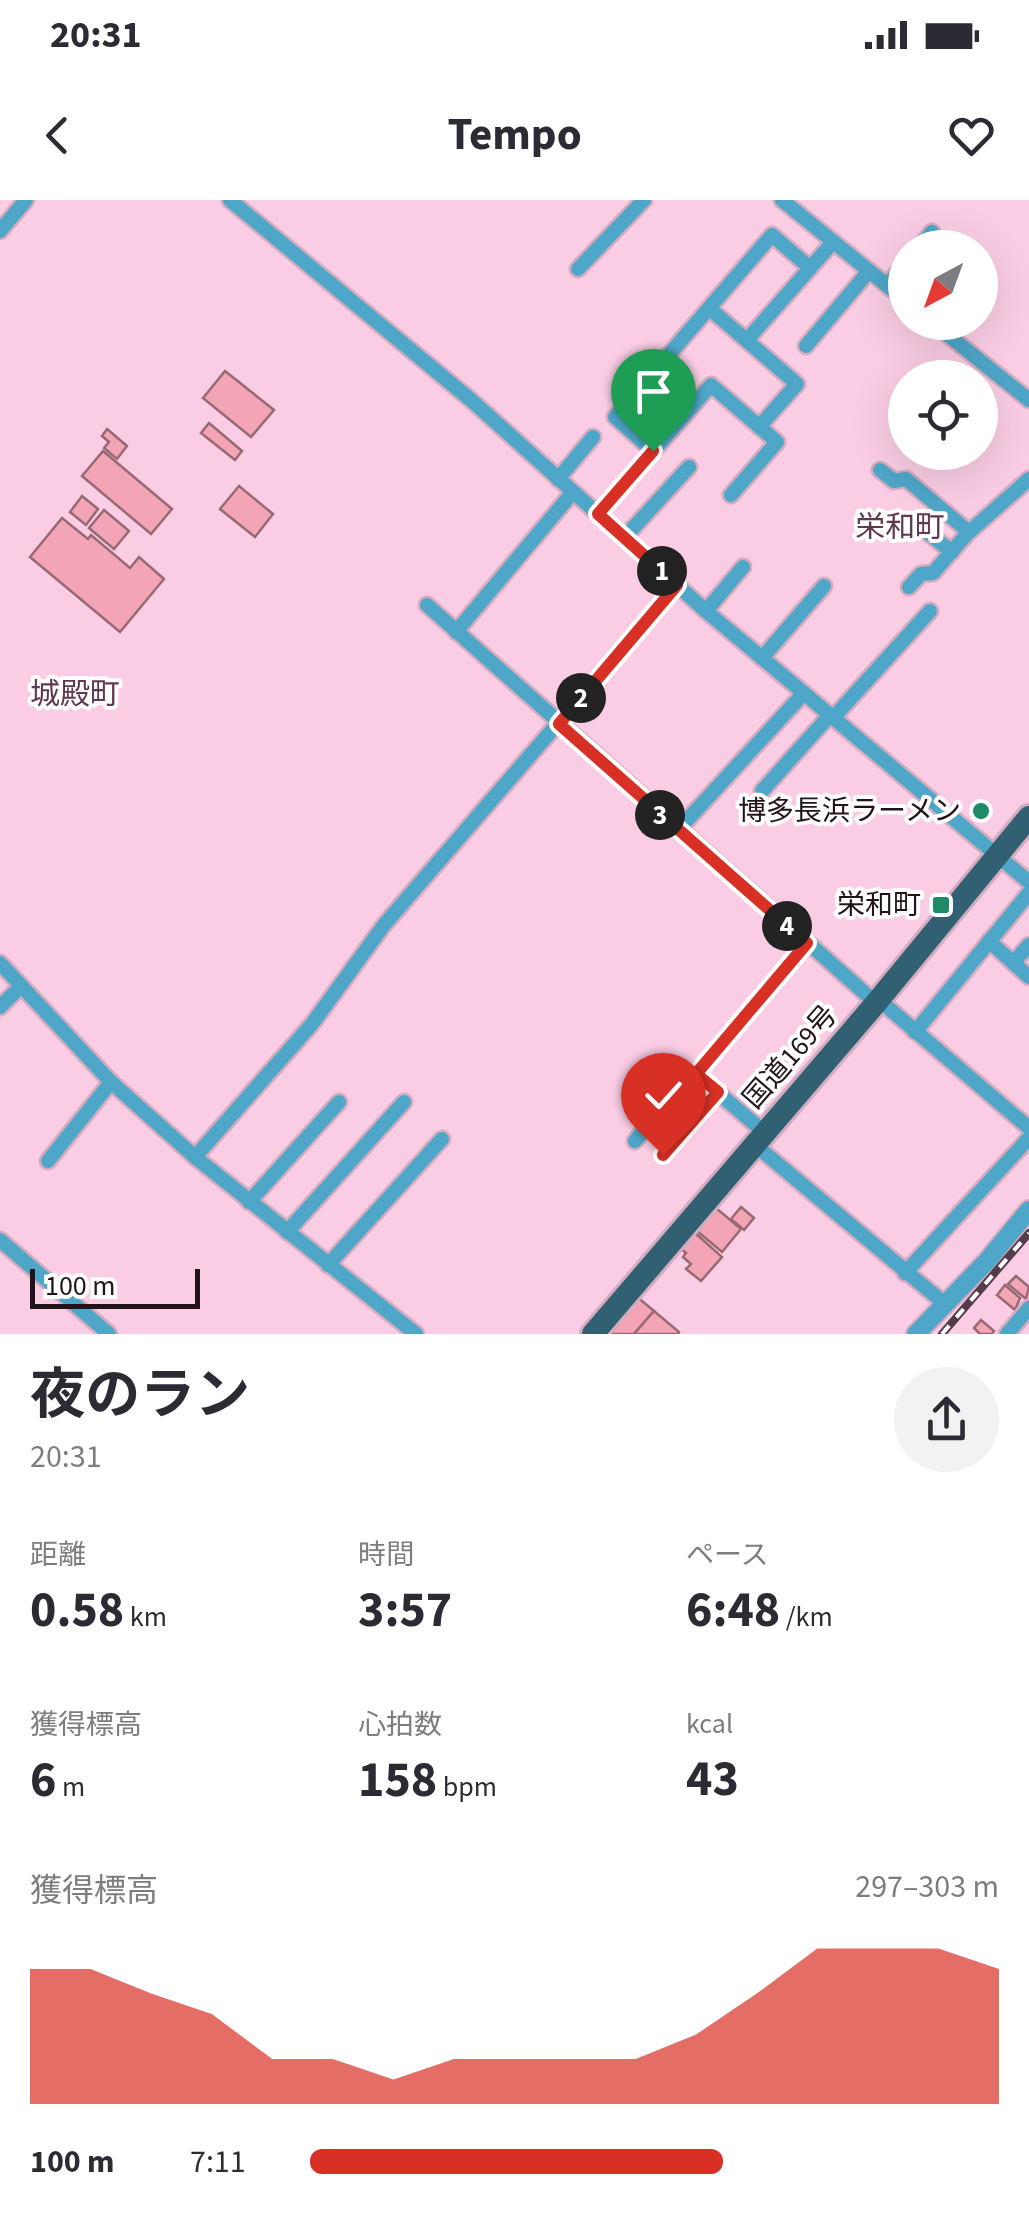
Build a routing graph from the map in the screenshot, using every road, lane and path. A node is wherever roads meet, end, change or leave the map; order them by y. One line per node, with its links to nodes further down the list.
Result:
1 (26, 200): 5 (street)
2 (230, 200): 22 (street)
3 (644, 200): 7 (street)
4 (782, 200): 6 (street)
5 (0, 231)
6 (833, 242): 8 (street); 9 (street)
7 (578, 268)
8 (810, 268): 11 (street); 12 (street)
9 (869, 271): 10 (street); 14 (street)
10 (886, 285)
11 (710, 308): 12 (street); 18 (street)
12 (747, 340): 16 (street)
13 (954, 340): 15 (street)
14 (806, 346)
15 (1029, 400)
16 (760, 427): 18 (street); 24 (street)
17 (594, 438): 22 (street)
18 (653, 451): 25 (street)
19 (689, 467): 28 (street)
20 (880, 470): 27 (street)
21 (1029, 478): 27 (street)
22 (558, 479): 23 (street)
23 (573, 492): 25 (street); 37 (street)
24 (731, 495)
25 (598, 514): 28 (street)
26 (922, 528): 29 (street)
27 (970, 532): 29 (street)
28 (624, 538): 31 (street)
29 (952, 552): 33 (street)
30 (743, 567): 35 (street)
31 (677, 585): 35 (street); 41 (street)
32 (824, 586): 38 (street)
33 (909, 588)
34 (428, 605): 37 (street)
35 (706, 611): 38 (street)
36 (930, 611): 40 (street)
37 (456, 632): 41 (street)
38 (762, 658): 39 (street)
39 (804, 693): 40 (street); 44 (street)
40 (832, 717): 42 (street); 45 (street)
41 (559, 724): 44 (street); 69 (street)
42 (762, 792)
43 (1029, 816): 45 (highway, 国道169号)
44 (678, 830): 49 (street)
45 (996, 855): 46 (street); 55 (highway, 国道169号)
46 (1029, 882)
47 (1029, 893): 48 (street)
48 (989, 942): 52 (street); 57 (street)
49 (807, 943): 55 (street); 58 (street)
50 (1029, 945): 52 (street)
51 (0, 963): 54 (street)
52 (1014, 963): 53 (street)
53 (1029, 977)
54 (21, 986): 56 (street); 59 (street)
55 (877, 1001): 57 (street); 65 (highway, 国道169号)
56 (0, 1007)
57 (915, 1032): 63 (street)
58 (696, 1074): 60 (street); 67 (street)
59 (111, 1082): 69 (street); 70 (street)
60 (718, 1092): 65 (street); 68 (street)
61 (339, 1102): 71 (street)
62 (404, 1102): 73 (street)
63 (1029, 1128)
64 (442, 1138): 75 (street)
65 (759, 1138): 76 (street); 81 (highway, 国道169号)
66 (1029, 1138): 76 (street)
67 (635, 1141)
68 (663, 1155)
69 (194, 1157): 71 (street)
70 (48, 1162)
71 (249, 1202): 73 (street)
72 (1029, 1210): 77 (street)
73 (287, 1232): 75 (street)
74 (0, 1240): 79 (street)
75 (328, 1265): 80 (street)
76 (906, 1273): 77 (street)
77 (945, 1304): 82 (street)
78 (1029, 1308): 83 (street)
79 (109, 1334)
80 (416, 1334)
81 (593, 1334)
82 (916, 1334)
83 (1007, 1334)

